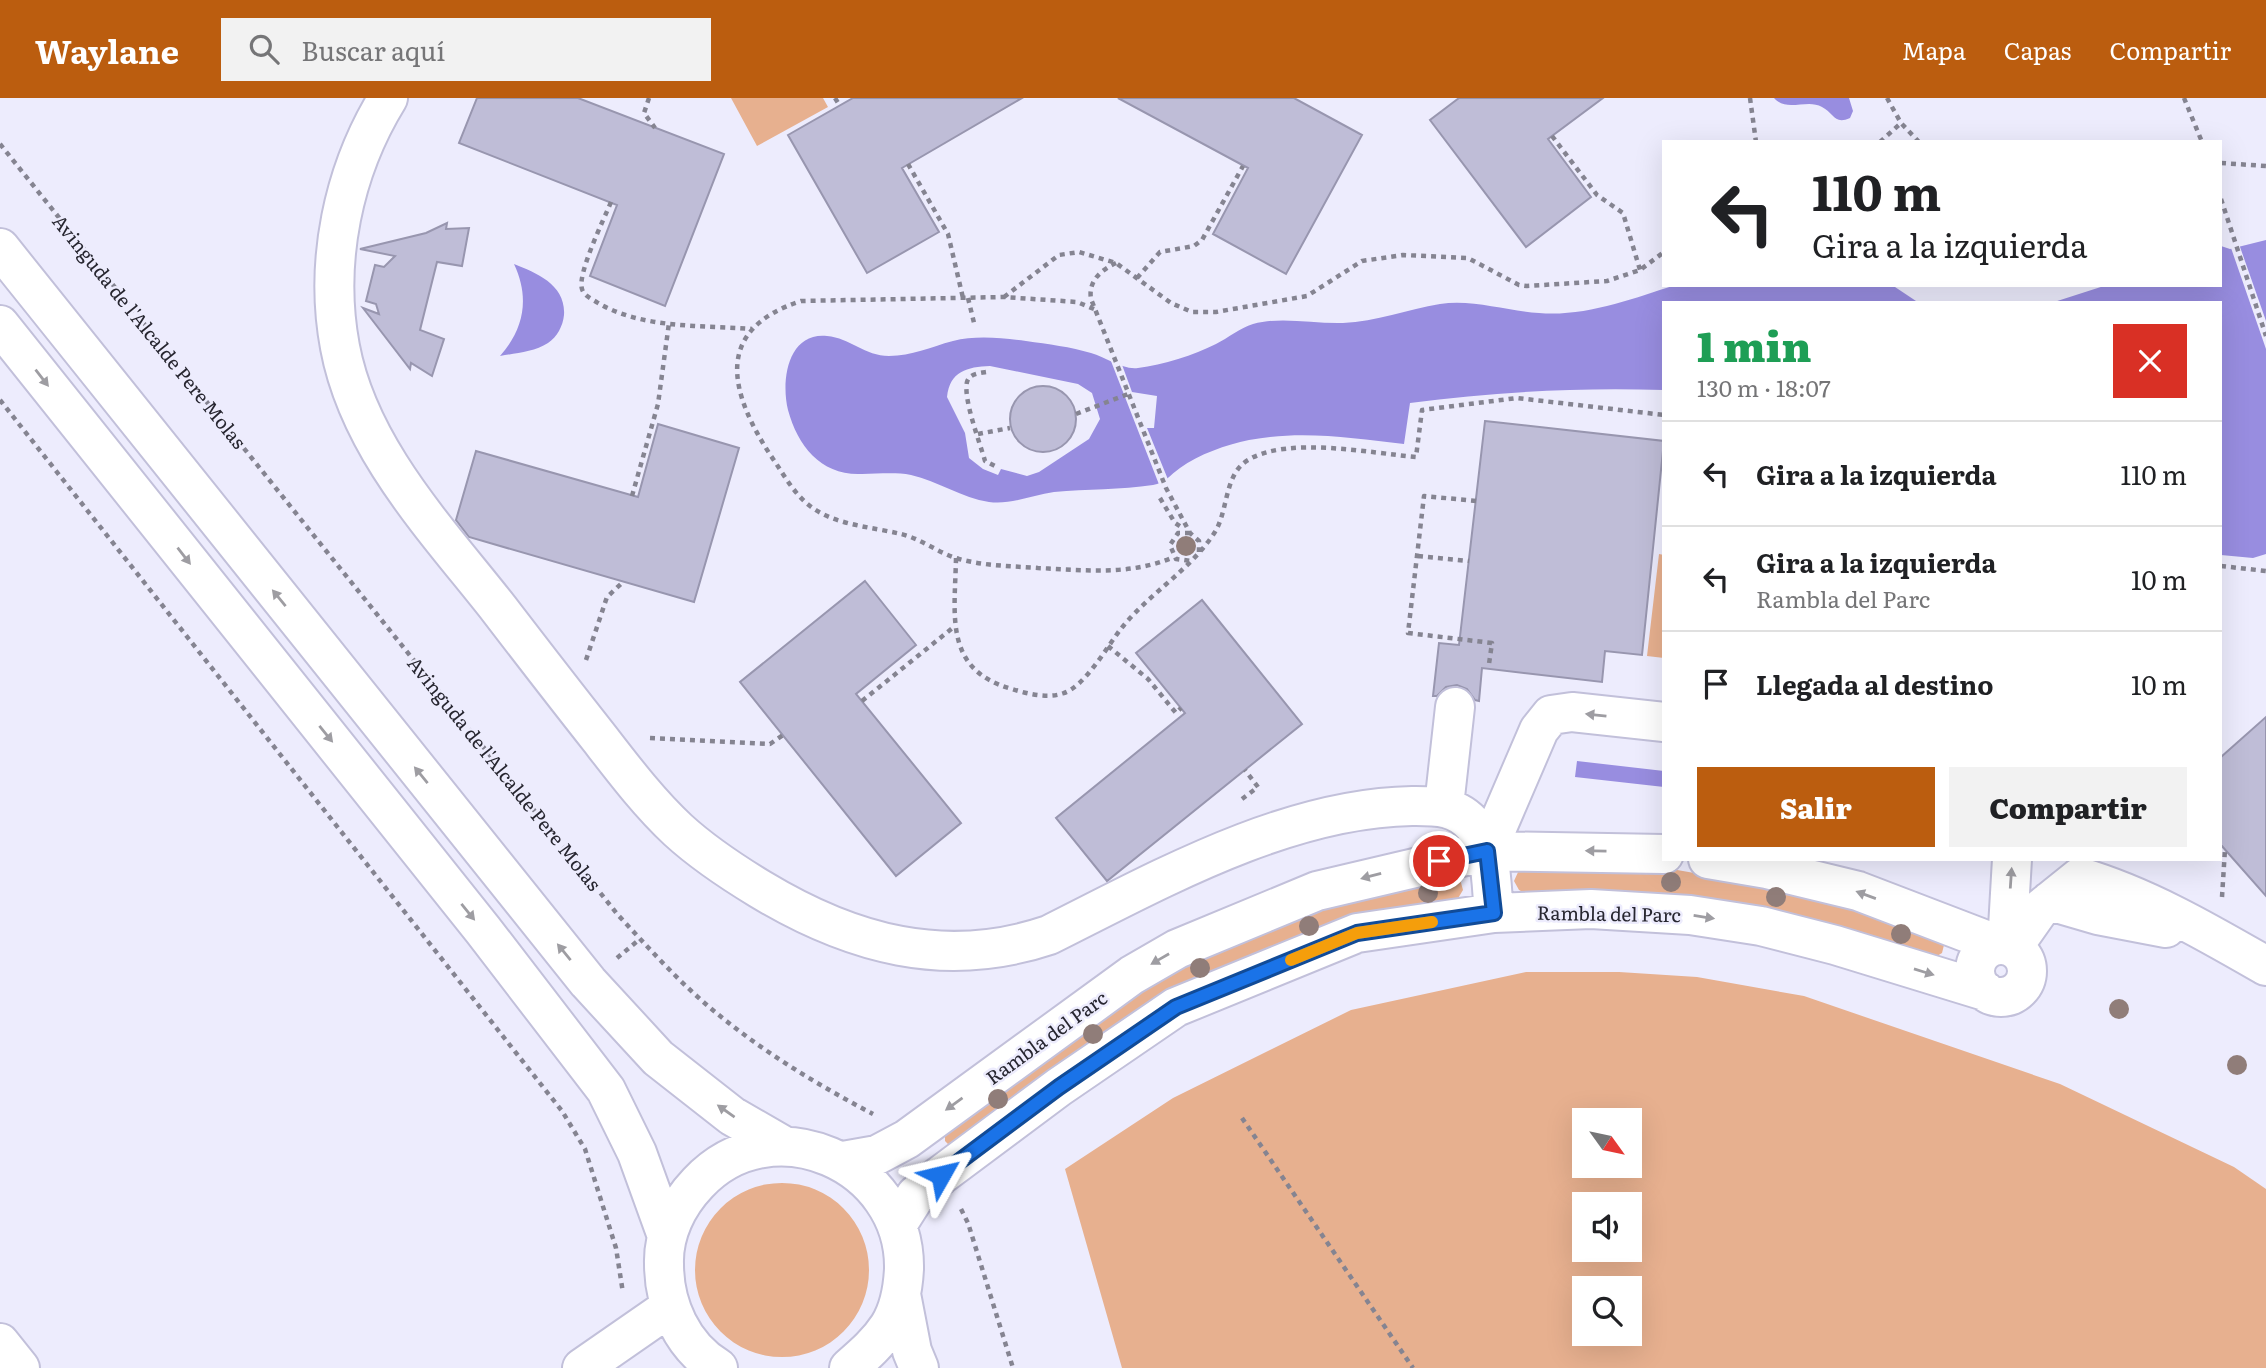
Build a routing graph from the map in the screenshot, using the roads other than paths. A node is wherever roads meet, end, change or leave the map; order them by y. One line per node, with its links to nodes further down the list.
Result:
1 (388, 98): 6 (street)
2 (0, 248): 16 (street, one-way to 2)
3 (0, 325): 19 (street, one-way to 19)
4 (1455, 707): 6 (street)
5 (1662, 722): 7 (street, one-way to 7)
6 (1444, 806): 7 (street)
7 (1487, 851): 8 (street, Rambla del Parc, one-way to 7); 12 (street); 17 (street, Rambla del Parc, one-way to 17)
8 (1662, 854)
9 (1720, 861): 14 (street, one-way to 9)
10 (2012, 861): 14 (street, one-way to 10)
11 (2050, 901): 13 (street); 13 (street); 14 (street)
12 (1494, 913): 14 (street, Rambla del Parc, one-way to 14); 18 (street, Rambla del Parc)
13 (2220, 939): 15 (street)
14 (2006, 945)
15 (2266, 966)
16 (784, 1146): 17 (street); 19 (street)
17 (843, 1161): 18 (street)
18 (897, 1225): 20 (street)
19 (667, 1236): 21 (street)
20 (901, 1294): 26 (street); 27 (street)
21 (670, 1307): 24 (street); 25 (street)
22 (0, 1343): 23 (street)
23 (20, 1368)
24 (582, 1368)
25 (718, 1368)
26 (849, 1368)
27 (919, 1368)

